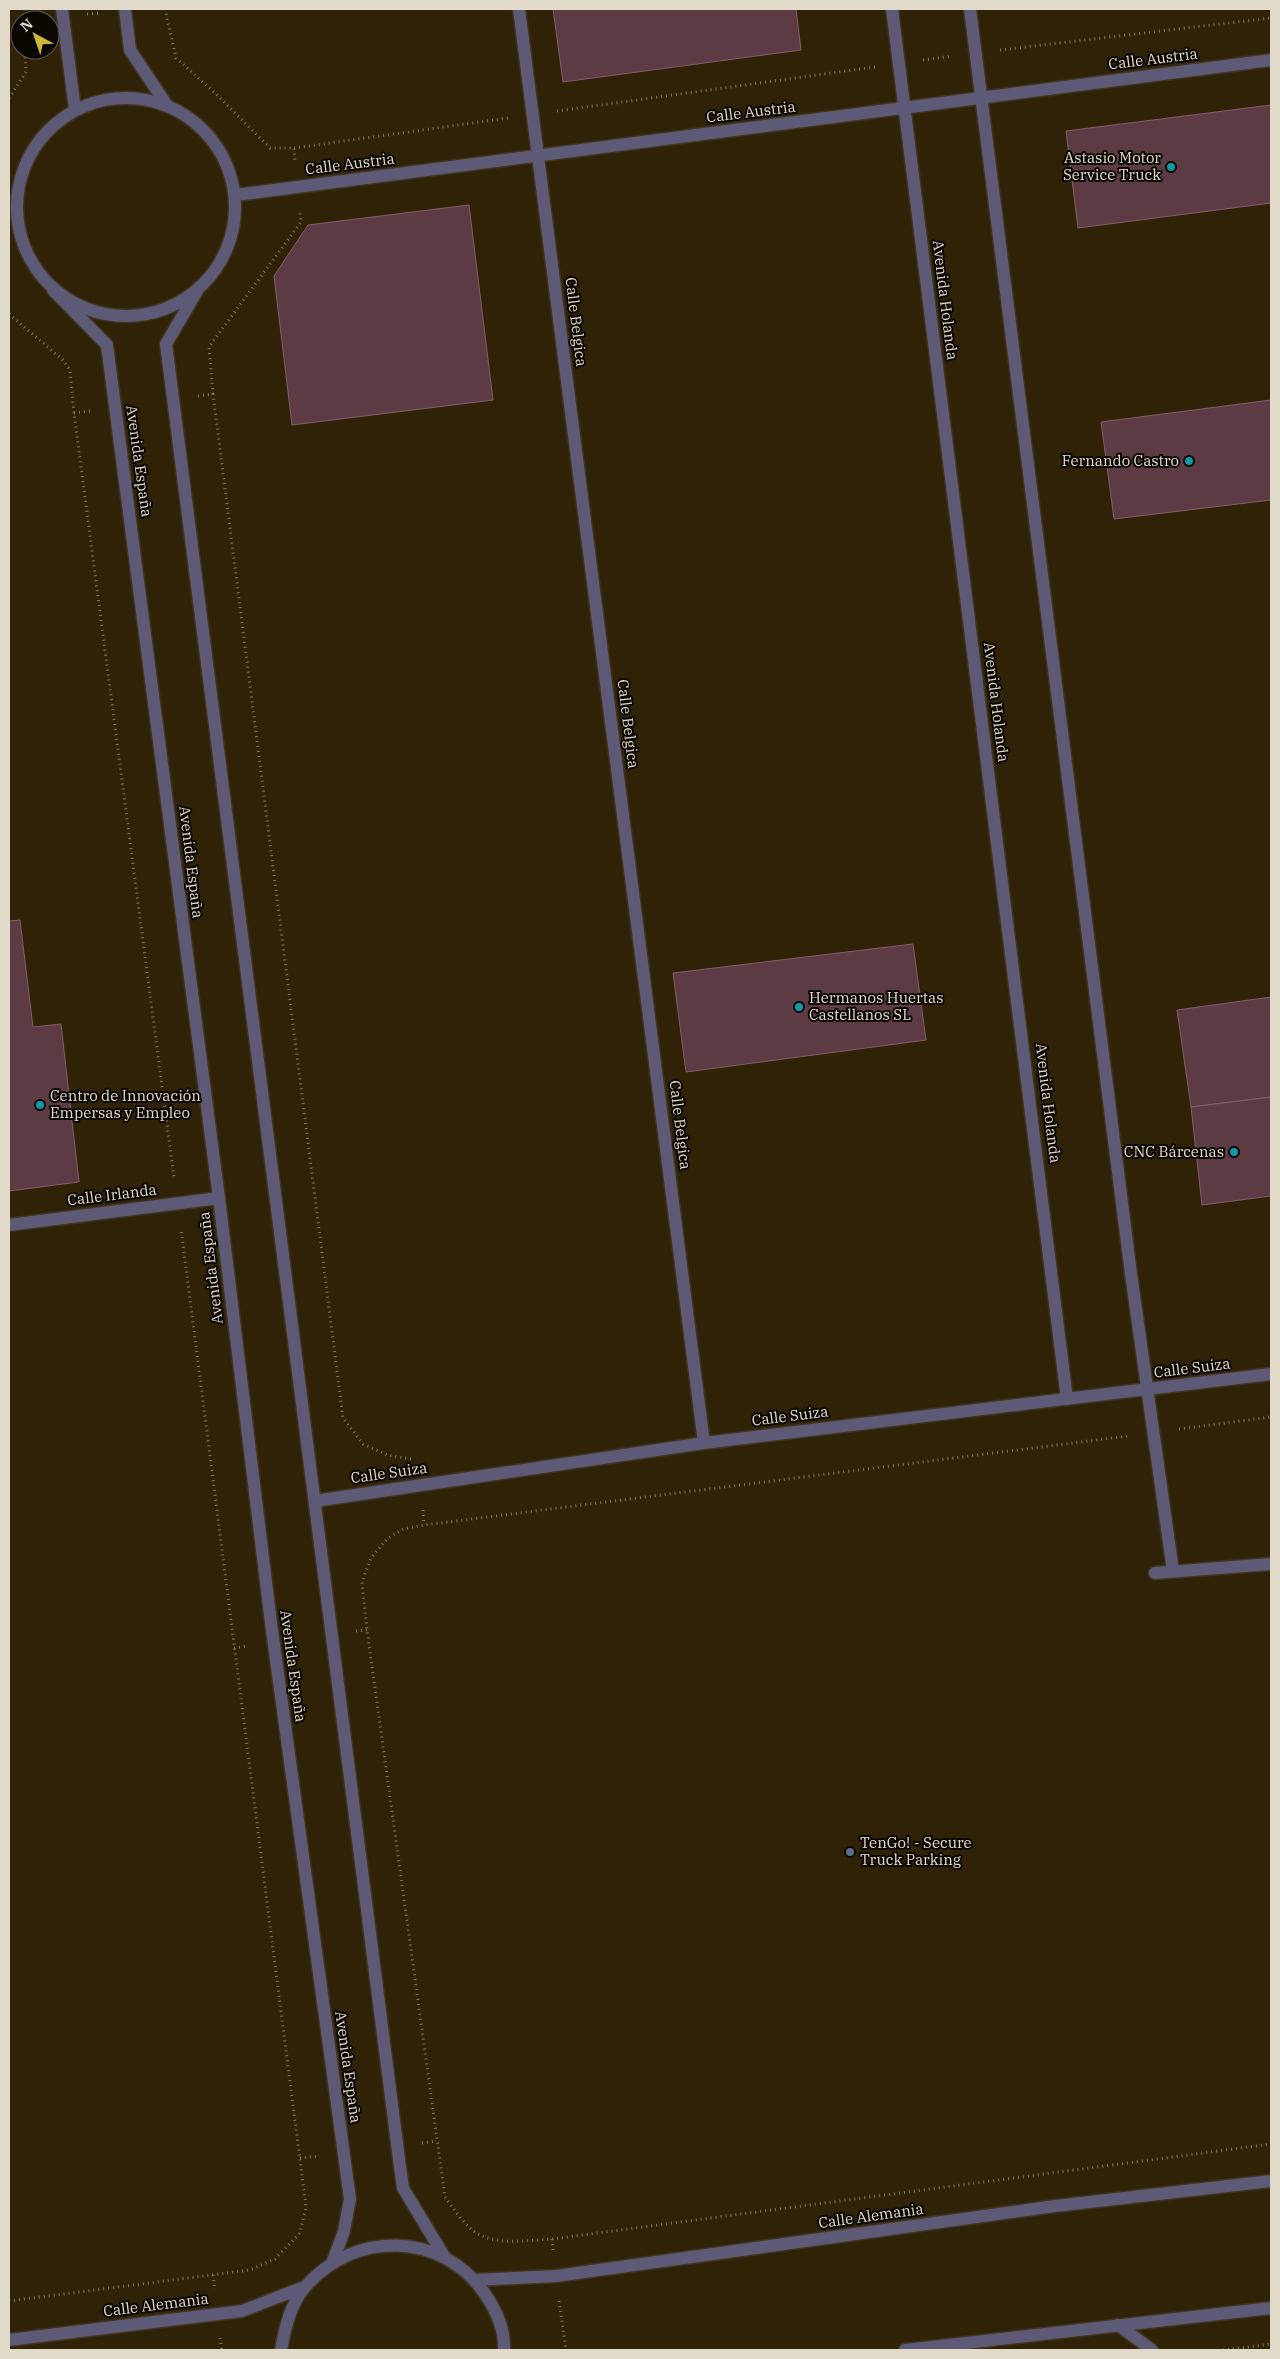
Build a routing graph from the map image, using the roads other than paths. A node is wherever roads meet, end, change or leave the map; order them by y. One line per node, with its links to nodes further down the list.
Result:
1 (62, 9): 10 (street)
2 (125, 9): 8 (street)
3 (519, 9): 11 (street, Calle Belgica)
4 (892, 9): 9 (street, Avenida Holanda)
5 (970, 9): 7 (street)
6 (1271, 60): 7 (street, Calle Austria)
7 (982, 98): 9 (street, Calle Austria); 19 (street)
8 (166, 104): 10 (street); 12 (street)
9 (906, 107): 11 (street, Calle Austria); 20 (street, Avenida Holanda)
10 (75, 110): 13 (street)
11 (538, 155): 12 (street, Calle Austria); 21 (street, Calle Belgica)
12 (236, 195): 15 (street)
13 (13, 227): 14 (street)
14 (53, 290): 15 (street); 16 (street, Avenida España)
15 (197, 291): 22 (street)
16 (219, 1198): 17 (street, Calle Irlanda); 28 (street, Avenida España)
17 (9, 1225)
18 (1271, 1374): 19 (street, Calle Suiza)
19 (1147, 1390): 20 (street, Calle Suiza); 24 (street)
20 (1068, 1399): 21 (street, Calle Suiza)
21 (704, 1443): 22 (street, Calle Suiza)
22 (315, 1501): 27 (street)
23 (1271, 1564): 24 (street)
24 (1173, 1571): 25 (street)
25 (1155, 1573)
26 (1271, 2181): 29 (street, Calle Alemania)
27 (444, 2256): 28 (street); 29 (street)
28 (334, 2261): 30 (street)
29 (475, 2280): 35 (street)
30 (304, 2287): 33 (street, Calle Alemania); 34 (street)
31 (1271, 2308): 32 (street)
32 (1118, 2325): 36 (street); 37 (street)
33 (9, 2340)
34 (281, 2350)
35 (504, 2350)
36 (905, 2350)
37 (1152, 2350)

